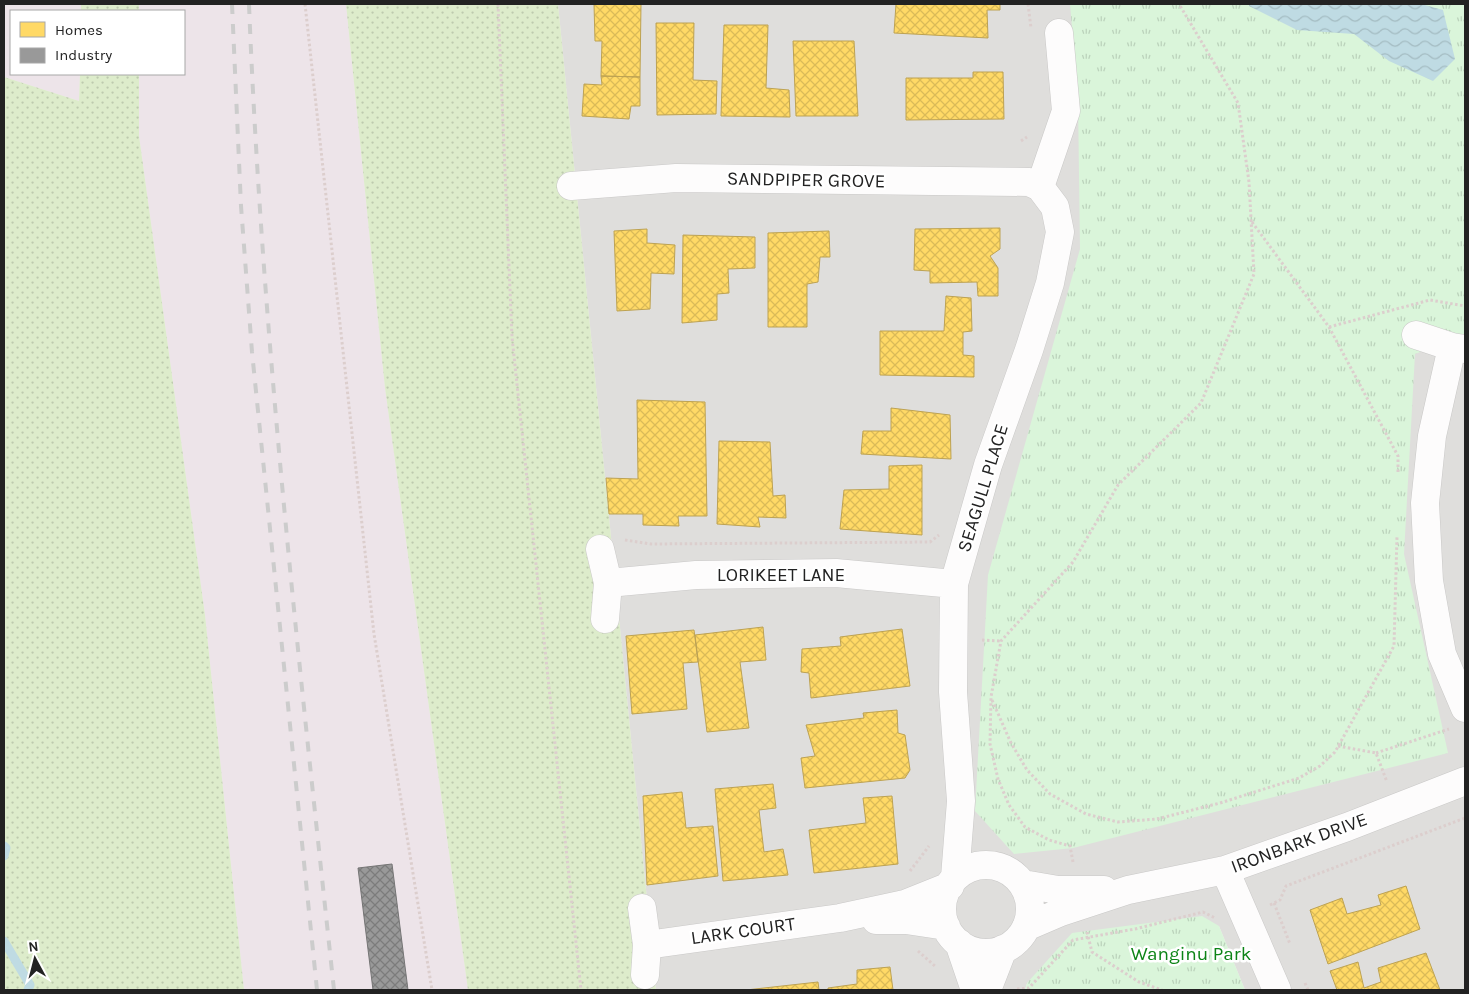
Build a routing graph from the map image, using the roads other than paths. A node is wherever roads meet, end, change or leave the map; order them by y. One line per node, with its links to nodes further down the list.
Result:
1 (1059, 33): 3 (street)
2 (571, 186): 3 (street, SANDPIPER GROVE)
3 (1040, 187): 8 (street, SEAGULL PLACE)
4 (1416, 335): 5 (street)
5 (1459, 348): 10 (street)
6 (600, 549): 7 (street)
7 (608, 584): 8 (street, LORIKEET LANE); 9 (street)
8 (954, 584): 12 (street, SEAGULL PLACE)
9 (606, 619)
10 (1461, 717)
11 (1465, 780): 14 (street, IRONBARK DRIVE)
12 (961, 801): 13 (street, SEAGULL PLACE); 15 (street, SEAGULL PLACE)
13 (996, 866): 15 (street); 16 (street)
14 (1226, 870): 17 (street, IRONBARK DRIVE); 27 (street)
15 (952, 882): 19 (street, LARK COURT); 21 (street)
16 (1023, 884): 17 (street, IRONBARK DRIVE); 20 (street)
17 (1080, 897): 20 (street, IRONBARK DRIVE)
18 (642, 908): 22 (street)
19 (897, 913): 21 (street, LARK COURT); 22 (street, LARK COURT)
20 (1026, 927): 23 (street)
21 (952, 934): 23 (street); 25 (street)
22 (646, 944): 24 (street)
23 (1003, 949): 26 (street)
24 (645, 975)
25 (975, 990)
26 (987, 990)
27 (1277, 990)

